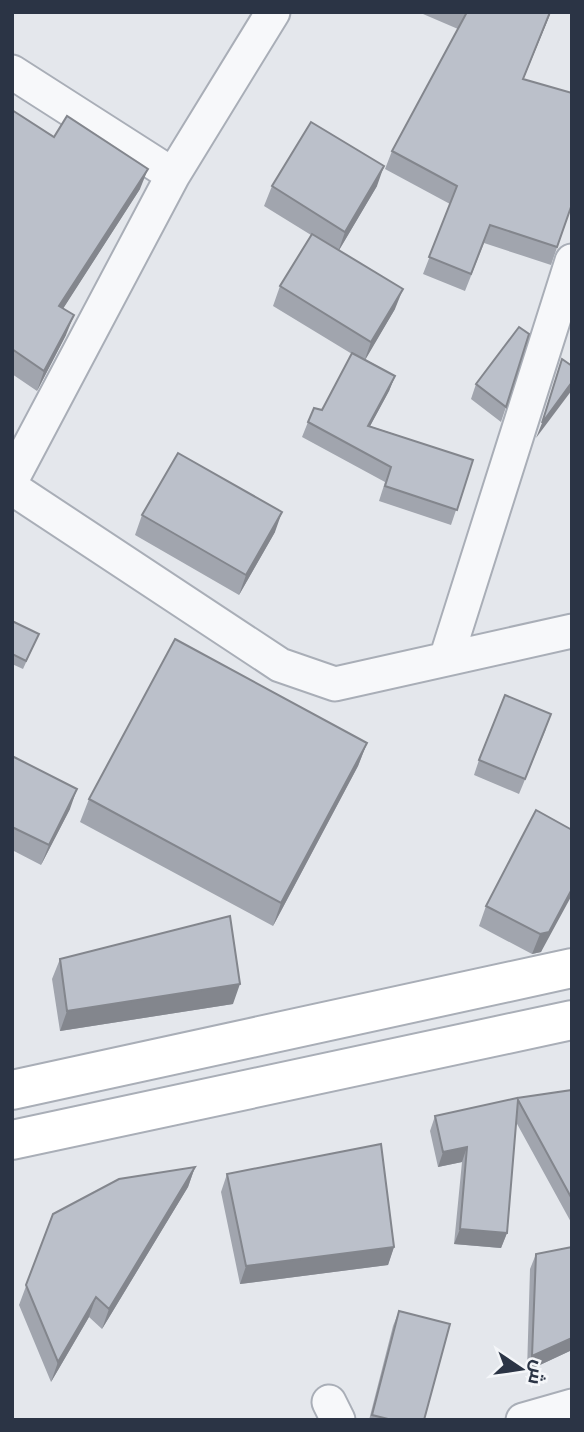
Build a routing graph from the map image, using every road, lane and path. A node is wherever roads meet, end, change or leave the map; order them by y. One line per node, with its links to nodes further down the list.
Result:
1 (273, 12): 3 (street)
2 (12, 72): 3 (street)
3 (173, 175): 5 (street)
4 (572, 261): 8 (street)
5 (12, 479)
6 (12, 488): 8 (street)
7 (572, 631): 8 (street)
8 (446, 659)
9 (572, 968): 11 (street)
10 (572, 1020): 12 (street)
11 (12, 1090)
12 (12, 1140)
13 (572, 1406): 14 (street)
14 (523, 1420)

